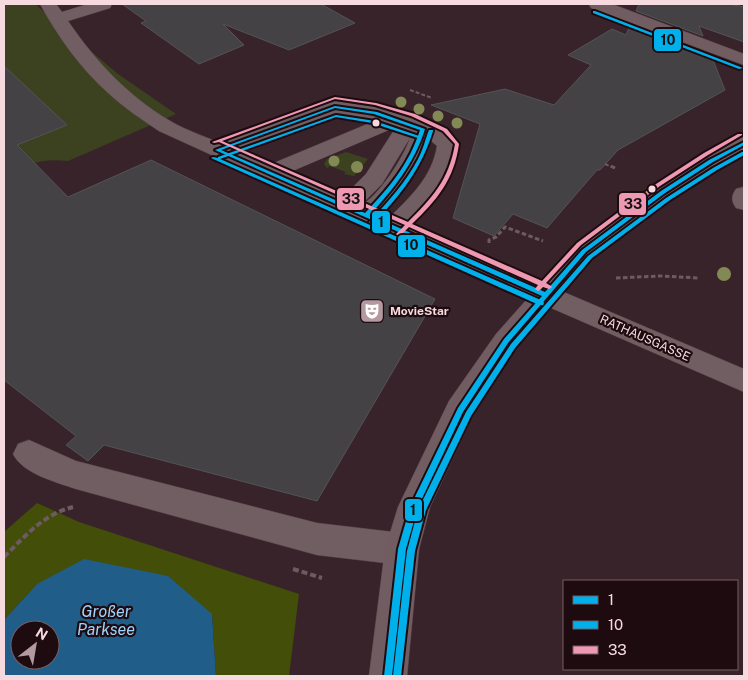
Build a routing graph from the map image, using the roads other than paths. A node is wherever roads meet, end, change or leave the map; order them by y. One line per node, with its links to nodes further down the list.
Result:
1 (104, 4): 3 (street)
2 (597, 4): 4 (main road)
3 (53, 12): 8 (street, RATHAUSGASSE)
4 (744, 60)
5 (375, 113): 6 (street); 8 (street); 9 (street)
6 (410, 124): 10 (street); 13 (street); 14 (street)
7 (744, 143): 15 (main road)
8 (217, 150): 9 (street, RATHAUSGASSE)
9 (246, 162): 10 (street, RATHAUSGASSE)
10 (269, 173): 13 (street, RATHAUSGASSE)
11 (744, 194): 12 (street)
12 (744, 203)
13 (356, 211): 14 (street, RATHAUSGASSE)
14 (393, 228): 15 (street, RATHAUSGASSE)
15 (545, 295): 16 (street, RATHAUSGASSE); 18 (main road)
16 (744, 381)
17 (29, 454): 18 (street)
18 (402, 549): 19 (main road)
19 (388, 676)

